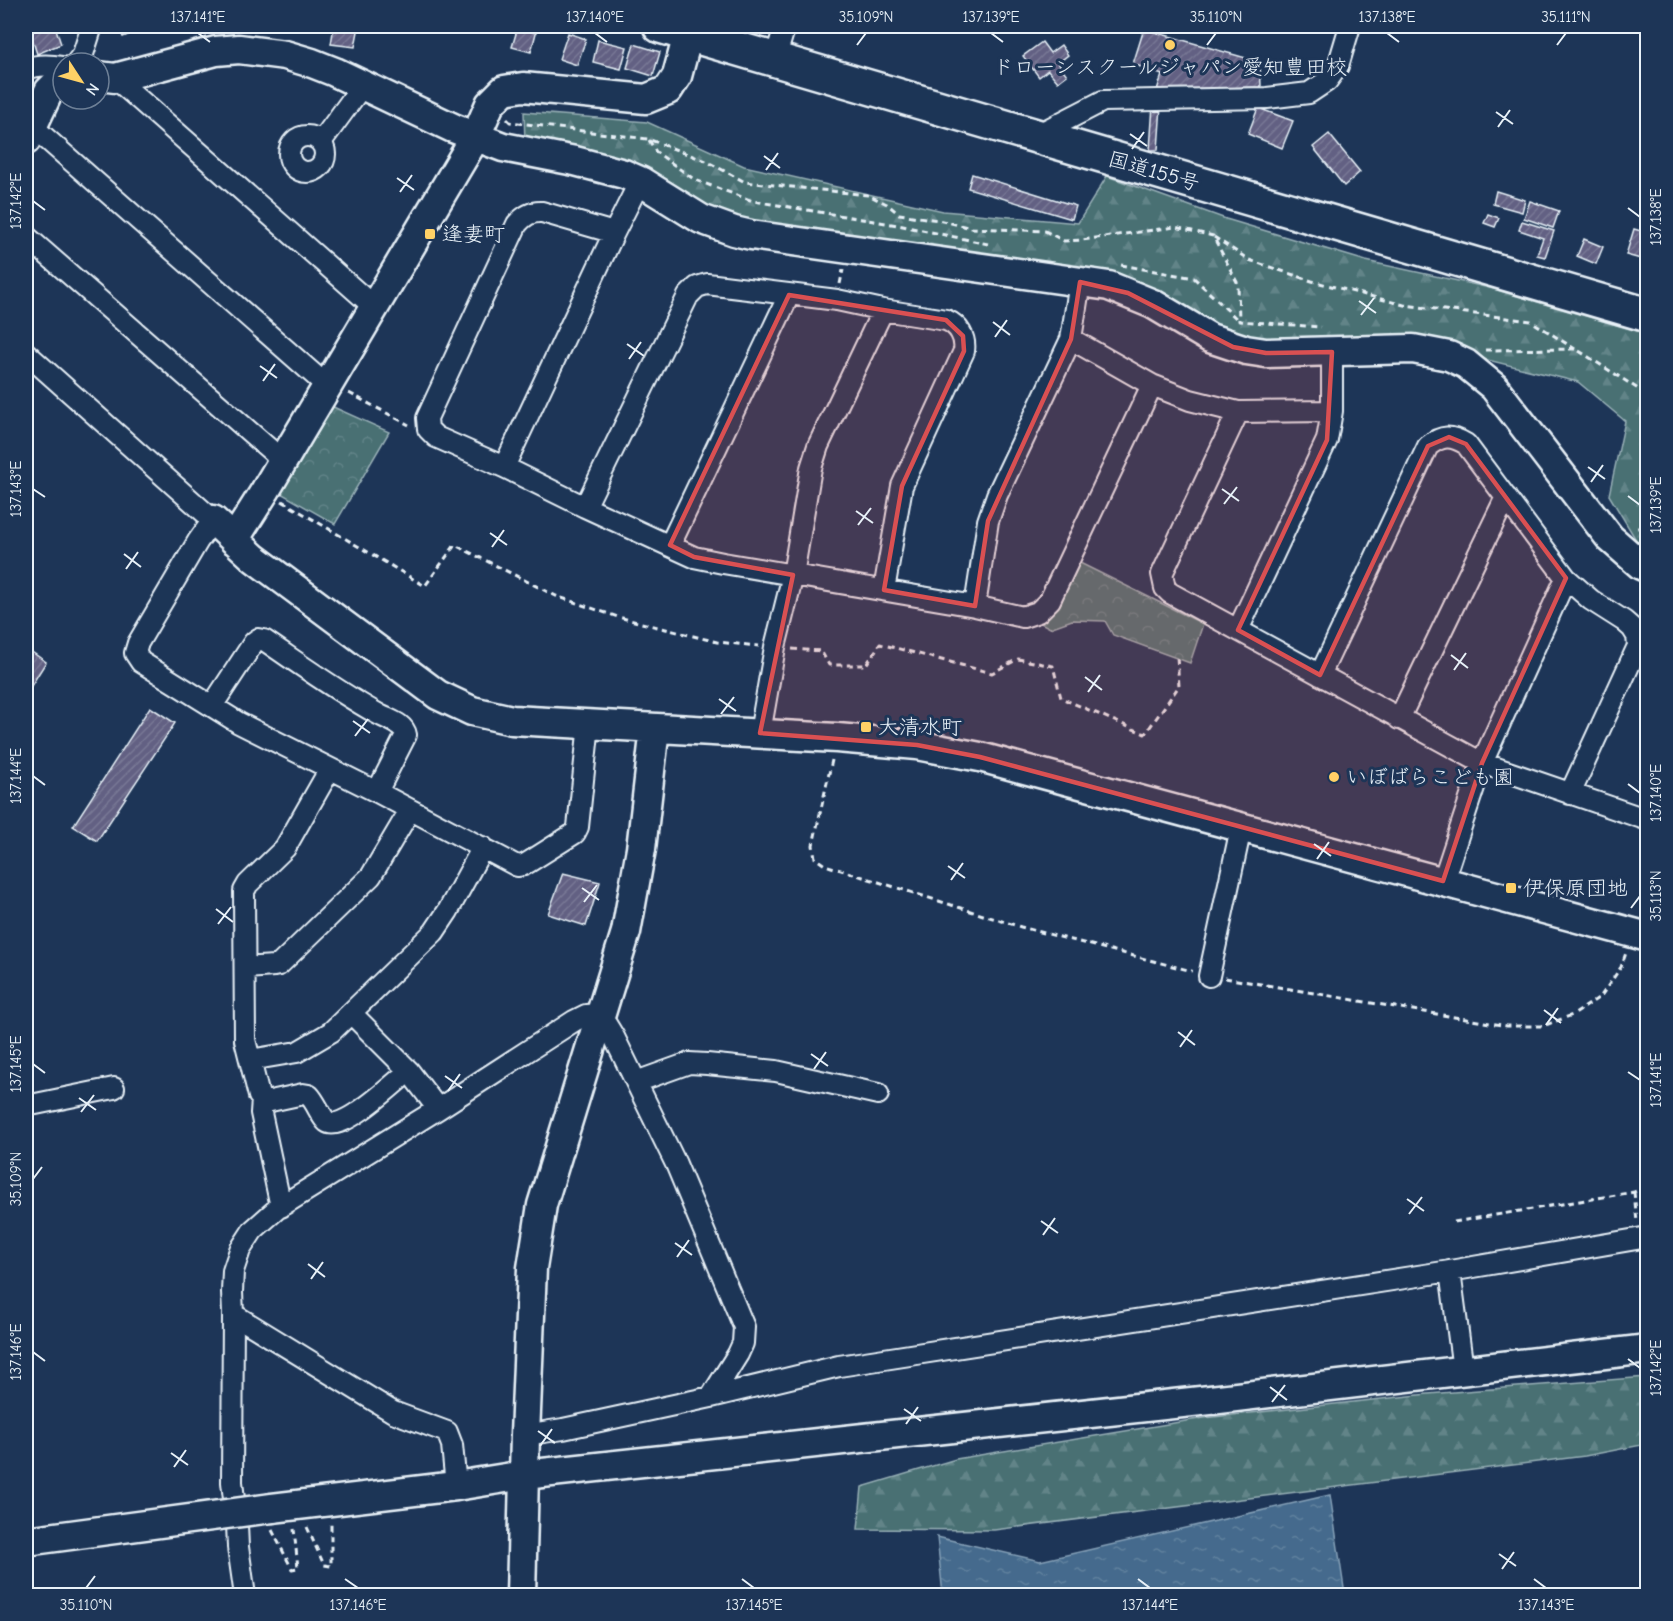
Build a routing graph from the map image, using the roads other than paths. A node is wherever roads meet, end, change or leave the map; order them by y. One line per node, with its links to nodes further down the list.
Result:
1 (92, 26): 5 (street)
2 (785, 26): 6 (street)
3 (1350, 26): 15 (street)
4 (674, 30): 6 (highway, 国道155号); 14 (street)
5 (84, 51)
6 (775, 59): 15 (highway, 国道155号)
7 (51, 66): 8 (street)
8 (26, 69)
9 (111, 76): 11 (street)
10 (111, 80): 22 (street)
11 (362, 86): 14 (street); 16 (street)
12 (51, 89): 13 (street)
13 (29, 133): 29 (street)
14 (476, 136): 17 (street); 22 (street)
15 (1035, 136): 24 (highway, 国道155号)
16 (321, 142)
17 (640, 181): 18 (street); 20 (street)
18 (614, 233): 33 (street); 33 (street)
19 (26, 236): 32 (street)
20 (1080, 282): 25 (street); 26 (street)
21 (789, 295): 23 (street); 35 (street); 38 (street)
22 (374, 307): 29 (street)
23 (883, 310): 40 (street); 42 (street)
24 (1647, 315)
25 (1071, 339): 28 (street); 43 (street)
26 (1332, 352): 30 (street); 39 (street)
27 (26, 353): 36 (street)
28 (1152, 385): 31 (street); 43 (street)
29 (336, 388): 32 (street)
30 (1332, 411): 31 (street); 44 (street)
31 (1238, 412): 44 (street)
32 (283, 461): 37 (street)
33 (504, 467): 35 (street)
34 (1506, 497): 41 (street); 45 (street); 47 (street)
35 (585, 507): 38 (street)
36 (213, 520): 37 (street); 46 (street)
37 (234, 540): 48 (street)
38 (670, 545): 40 (street)
39 (1647, 568)
40 (793, 575): 42 (street); 50 (street)
41 (1566, 578): 51 (street); 54 (street)
42 (884, 590): 43 (street)
43 (975, 606)
44 (1238, 630): 45 (street)
45 (1320, 675): 47 (street)
46 (212, 706): 52 (street); 53 (street)
47 (1399, 719): 51 (street)
48 (589, 724): 49 (street); 58 (street)
49 (655, 728): 50 (street); 64 (street)
50 (760, 733): 57 (street)
51 (1482, 763): 54 (street); 59 (street)
52 (330, 769): 53 (street); 61 (street)
53 (376, 792): 55 (street)
54 (1569, 794): 56 (street)
55 (410, 810): 58 (street); 61 (street)
56 (1647, 820)
57 (1241, 828): 59 (street); 62 (street)
58 (483, 847): 63 (street)
59 (1443, 881): 60 (street)
60 (1640, 935)
61 (245, 968): 65 (street)
62 (1209, 976)
63 (351, 1013): 65 (street); 66 (street)
64 (600, 1014): 67 (street); 72 (street); 80 (street)
65 (250, 1060): 70 (street)
66 (409, 1071): 70 (street); 72 (street)
67 (636, 1082): 69 (street); 79 (street)
68 (114, 1088): 71 (street)
69 (878, 1094)
70 (261, 1099): 73 (street)
71 (26, 1106)
72 (438, 1109): 73 (street)
73 (281, 1206): 76 (street)
74 (1643, 1238): 75 (street)
75 (1450, 1271): 78 (street); 79 (street)
76 (233, 1314): 82 (street); 84 (street)
77 (1647, 1349): 78 (street)
78 (1463, 1370): 81 (street)
79 (711, 1397): 80 (street)
80 (525, 1435): 81 (street)
81 (524, 1475): 82 (street); 85 (street)
82 (456, 1486): 83 (street, bridge)
83 (26, 1541)
84 (245, 1596)
85 (521, 1596)

